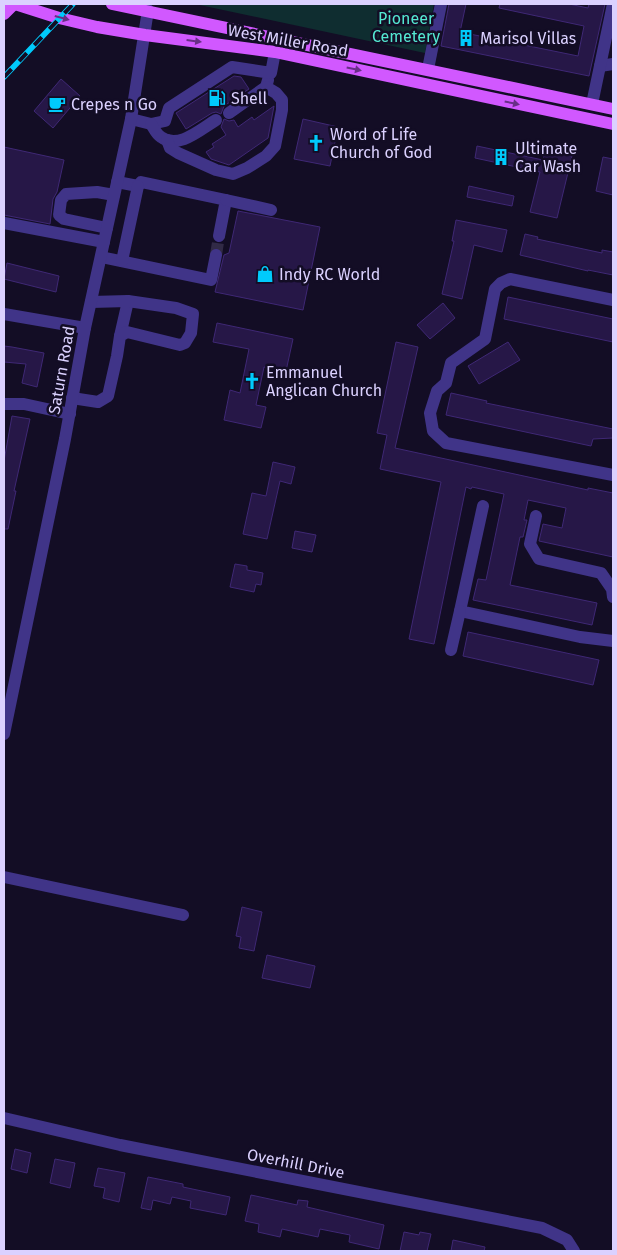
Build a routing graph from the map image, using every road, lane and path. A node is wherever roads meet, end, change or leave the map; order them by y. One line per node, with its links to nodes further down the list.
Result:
1 (14, 4): 6 (main road); 7 (main road, West Miller Road, one-way to 7)
2 (112, 4): 5 (main road, West Miller Road)
3 (441, 4): 11 (street)
4 (613, 4): 10 (street)
5 (148, 10): 7 (street, Saturn Road); 11 (main road, West Miller Road)
6 (4, 14)
7 (145, 35): 8 (main road, West Miller Road, one-way to 8); 17 (street, Saturn Road)
8 (275, 52): 12 (street); 20 (main road, West Miller Road, one-way to 20)
9 (613, 64): 10 (street)
10 (600, 66): 14 (street)
11 (428, 69): 14 (main road, West Miller Road)
12 (270, 72): 13 (street); 19 (street)
13 (266, 87): 16 (street); 21 (street)
14 (592, 104): 15 (main road, West Miller Road)
15 (613, 108)
16 (229, 113)
17 (131, 119): 19 (street); 22 (street, Saturn Road)
18 (216, 120): 21 (street)
19 (150, 124): 21 (street)
20 (613, 124)
21 (167, 140)
22 (117, 182): 23 (street); 24 (street, Saturn Road)
23 (138, 186): 25 (street); 33 (street)
24 (114, 195): 28 (street, Saturn Road); 28 (street)
25 (226, 200): 26 (street); 29 (street)
26 (271, 210)
27 (4, 223): 30 (street)
28 (106, 228): 30 (street, Saturn Road)
29 (219, 236)
30 (104, 242): 32 (street, Saturn Road)
31 (216, 255): 33 (street)
32 (101, 257): 33 (street); 36 (street, Saturn Road)
33 (122, 261)
34 (613, 300): 43 (street)
35 (128, 301): 36 (street); 39 (street); 39 (street)
36 (91, 302): 38 (street, Saturn Road)
37 (4, 314): 38 (street)
38 (85, 328): 40 (street, Saturn Road)
39 (120, 336): 40 (street)
40 (72, 398): 42 (street, Saturn Road)
41 (4, 404): 42 (street)
42 (70, 414): 50 (street, Saturn Road)
43 (613, 475)
44 (483, 506): 47 (street)
45 (536, 516): 46 (street)
46 (613, 596)
47 (460, 610): 48 (street); 49 (street)
48 (613, 641)
49 (451, 650)
50 (4, 734)
51 (4, 877): 52 (street)
52 (183, 914)
53 (4, 1118): 54 (street, Overhill Drive)
54 (574, 1251)

